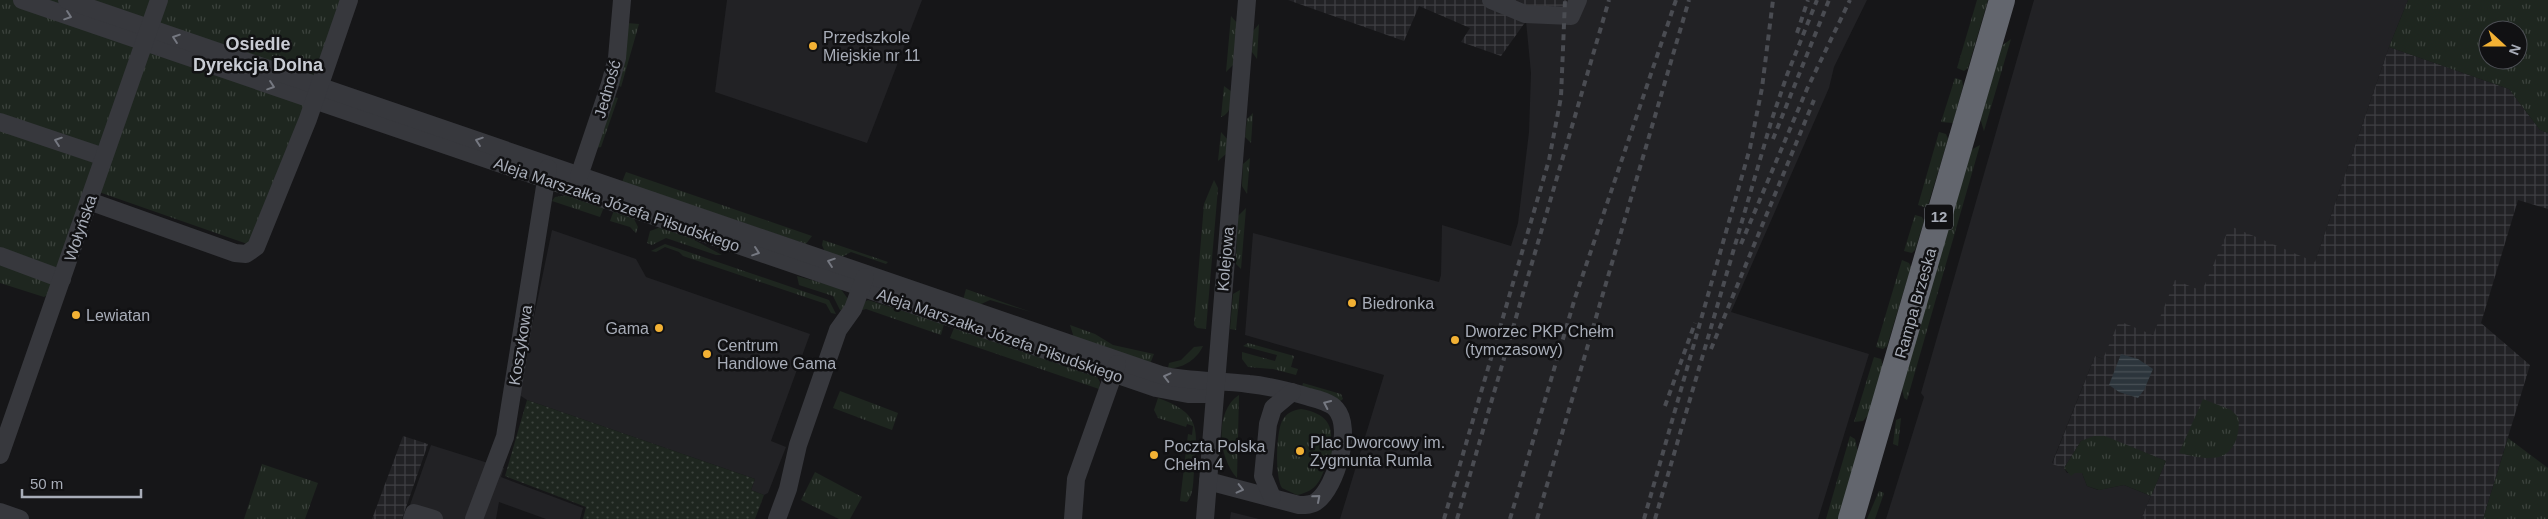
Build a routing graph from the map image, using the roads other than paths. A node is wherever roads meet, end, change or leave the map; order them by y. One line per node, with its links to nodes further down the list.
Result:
1 (22, 0): 10 (street, Aleja Marszałka Józefa Piłsudskiego, one-way to 10)
2 (66, 0): 10 (street, Aleja Marszałka Józefa Piłsudskiego)
3 (159, 0): 10 (street, Wołyńska)
4 (348, 0): 11 (street)
5 (622, 0): 15 (street, Jedność)
6 (1247, 0): 21 (street, Kolejowa)
7 (1491, 0): 8 (street)
8 (1578, 0)
9 (2002, 0): 34 (highway, Rampa Brzeska / 12)
10 (147, 35): 11 (street, Aleja Marszałka Józefa Piłsudskiego); 13 (street, Wołyńska)
11 (317, 93): 14 (street, Aleja Marszałka Józefa Piłsudskiego); 16 (street)
12 (0, 122): 13 (street, one-way to 12)
13 (104, 157): 16 (street, Wołyńska)
14 (548, 172): 15 (street, Aleja Marszałka Józefa Piłsudskiego); 19 (street, Aleja Marszałka Józefa Piłsudskiego, one-way to 19); 30 (street, Koszykowa)
15 (579, 176): 19 (street, Aleja Marszałka Józefa Piłsudskiego, one-way to 15)
16 (89, 200): 18 (street, Wołyńska)
17 (0, 256): 18 (street)
18 (62, 280): 23 (street, Wołyńska)
19 (864, 281): 20 (street, Aleja Marszałka Józefa Piłsudskiego); 31 (street)
20 (1116, 367): 21 (street, Aleja Marszałka Józefa Piłsudskiego); 32 (street)
21 (1215, 388): 22 (street, Aleja Marszałka Józefa Piłsudskiego); 24 (street, Kolejowa)
22 (1292, 392): 25 (street); 25 (street, one-way to 22)
23 (0, 455)
24 (1208, 481): 25 (street, one-way to 25); 33 (street, Kolejowa)
25 (1272, 497)
26 (0, 512): 27 (street)
27 (20, 519)
28 (412, 519): 29 (street)
29 (434, 519)
30 (474, 519)
31 (778, 519)
32 (1073, 519)
33 (1205, 519)
34 (1851, 519)

